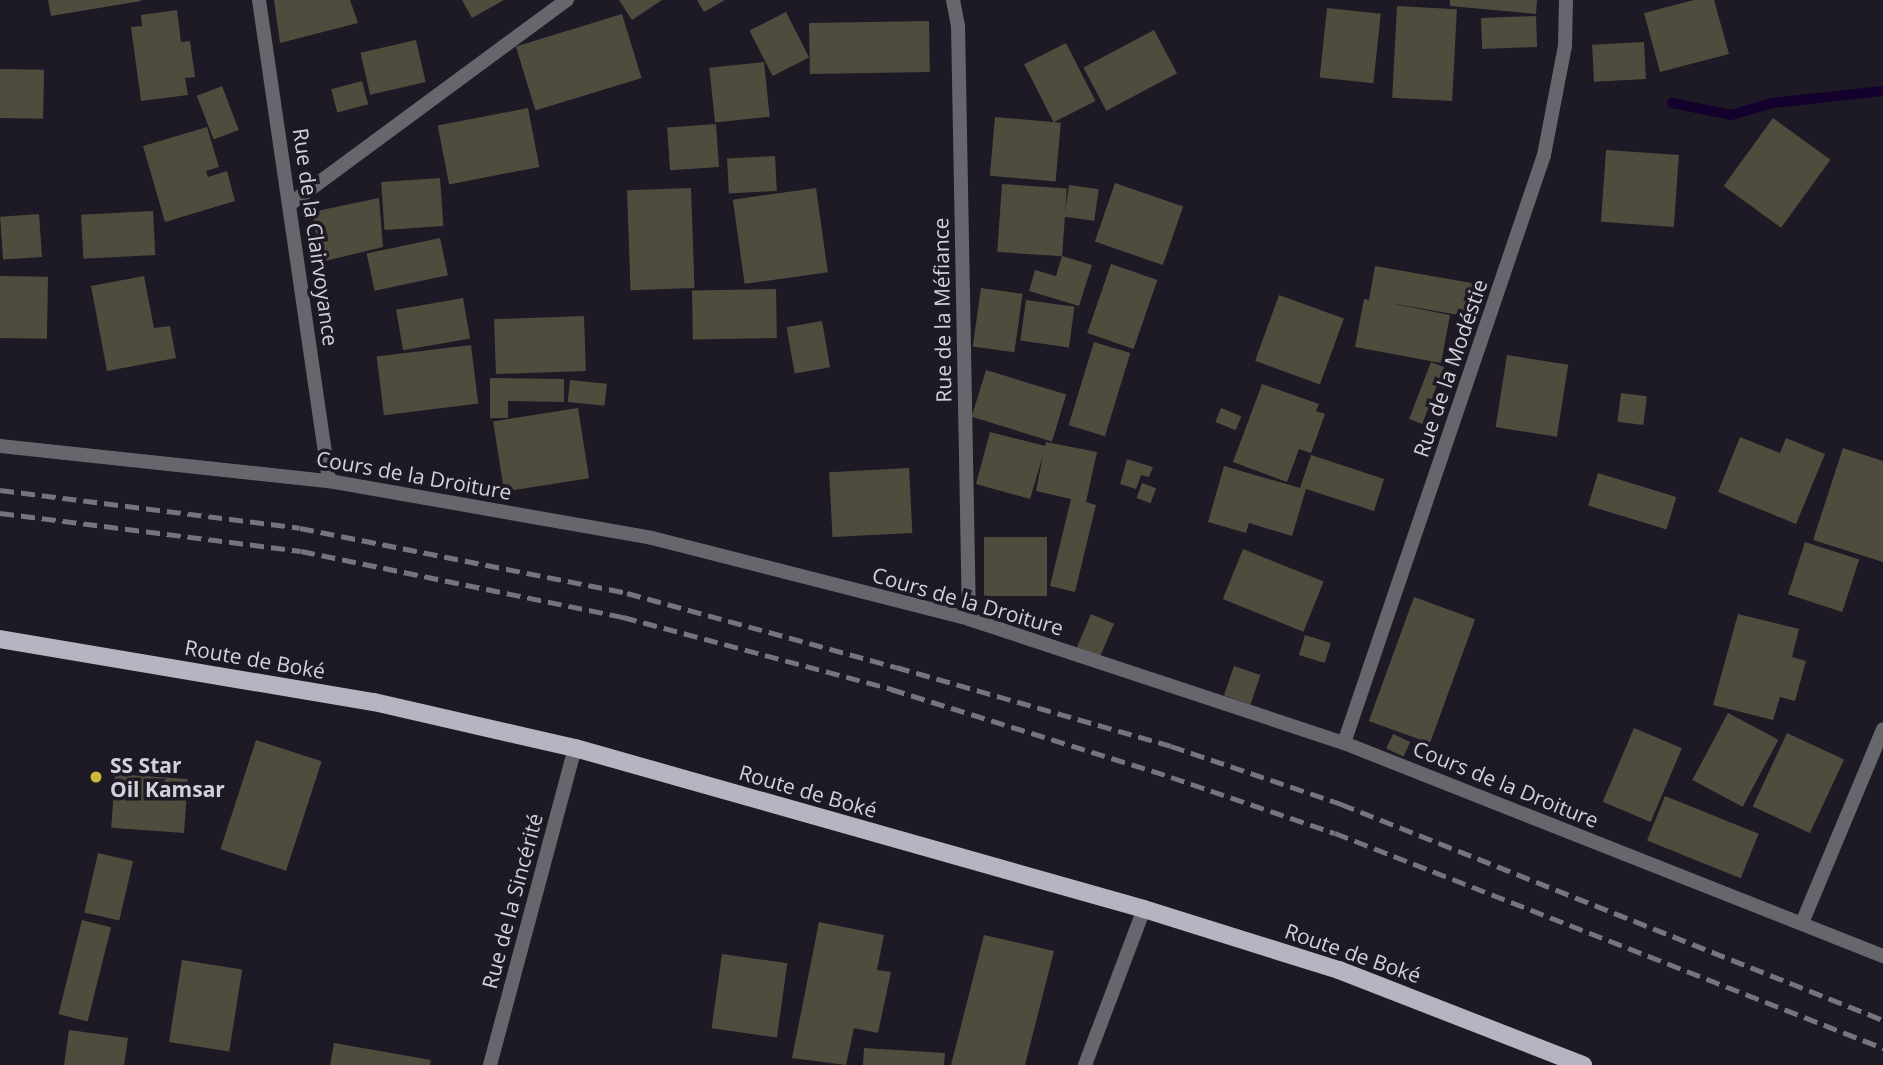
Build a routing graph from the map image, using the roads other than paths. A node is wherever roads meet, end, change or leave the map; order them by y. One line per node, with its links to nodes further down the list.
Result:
1 (259, 0): 5 (street, Rue de la Clairvoyance)
2 (567, 0): 5 (street)
3 (953, 0): 8 (street, Rue de la Méfiance)
4 (1566, 0): 11 (street, Rue de la Modéstie)
5 (290, 204): 7 (street, Rue de la Clairvoyance)
6 (0, 446): 7 (street, Cours de la Droiture)
7 (330, 481): 8 (street, Cours de la Droiture)
8 (970, 619): 11 (street, Cours de la Droiture)
9 (0, 639): 12 (main road, Route de Boké)
10 (1883, 729): 14 (street)
11 (1344, 743): 14 (street, Cours de la Droiture)
12 (575, 748): 13 (main road, Route de Boké); 16 (street, Rue de la Sincérité)
13 (1143, 909): 17 (street); 18 (main road, Route de Boké)
14 (1802, 923): 15 (street, Cours de la Droiture)
15 (1883, 956)
16 (490, 1065)
17 (1085, 1065)
18 (1583, 1065)

